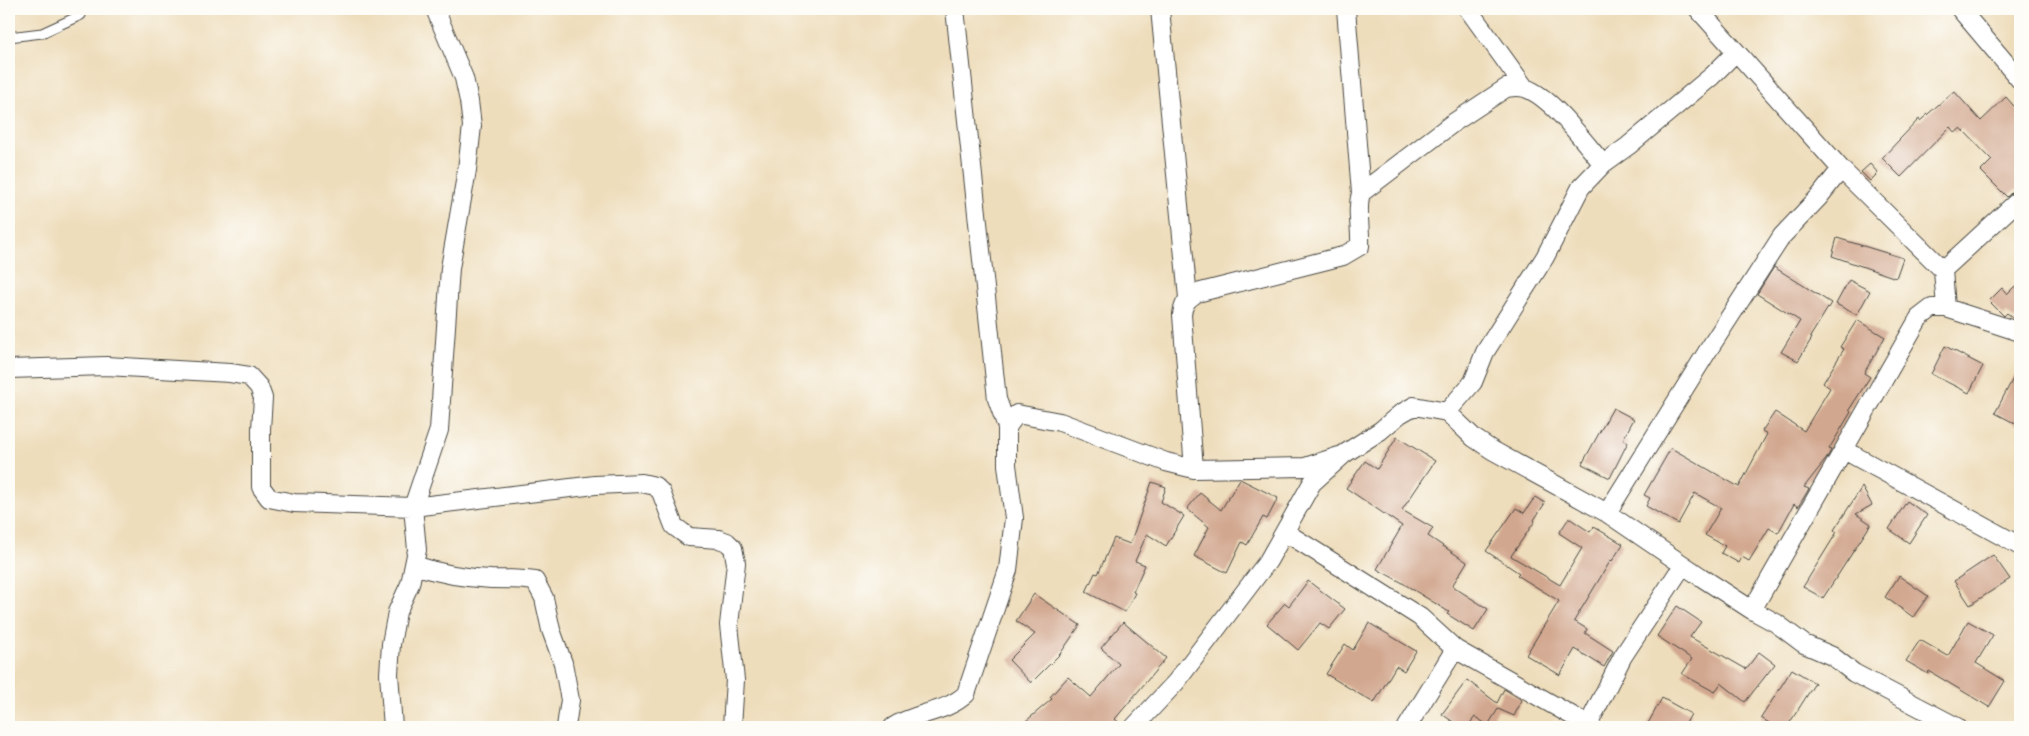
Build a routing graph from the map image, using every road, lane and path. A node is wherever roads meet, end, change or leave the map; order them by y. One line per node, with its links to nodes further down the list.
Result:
1 (435, 9): 27 (street)
2 (955, 9): 23 (street)
3 (1160, 9): 18 (street)
4 (1346, 9): 15 (street)
5 (1468, 9): 12 (street)
6 (1698, 9): 10 (street)
7 (1960, 9): 11 (street)
8 (81, 15): 9 (lane)
9 (9, 37)
10 (1736, 52): 13 (street); 14 (street)
11 (2020, 80)
12 (1525, 88): 13 (street); 15 (street)
13 (1603, 164): 22 (street)
14 (1841, 169): 17 (street); 28 (street)
15 (1361, 193): 18 (street)
16 (2020, 199): 17 (street)
17 (1943, 270): 19 (street)
18 (1188, 298): 26 (street)
19 (1946, 308): 20 (street); 24 (street)
20 (2020, 332)
21 (9, 369): 27 (street)
22 (1447, 412): 25 (street); 28 (street)
23 (1008, 427): 26 (street); 39 (street)
24 (1844, 450): 30 (street); 33 (street)
25 (1344, 454): 26 (street); 29 (street)
26 (1194, 469)
27 (413, 508): 31 (street); 38 (street)
28 (1607, 512): 32 (street)
29 (1285, 532): 34 (street); 40 (street)
30 (2020, 546)
31 (414, 565): 36 (street); 37 (street)
32 (1683, 565): 33 (street); 35 (street)
33 (1752, 610): 42 (street)
34 (1455, 648): 35 (street); 41 (street)
35 (1590, 726)
36 (393, 727)
37 (566, 727)
38 (732, 727)
39 (893, 727)
40 (1134, 727)
41 (1407, 727)
42 (1957, 727)

